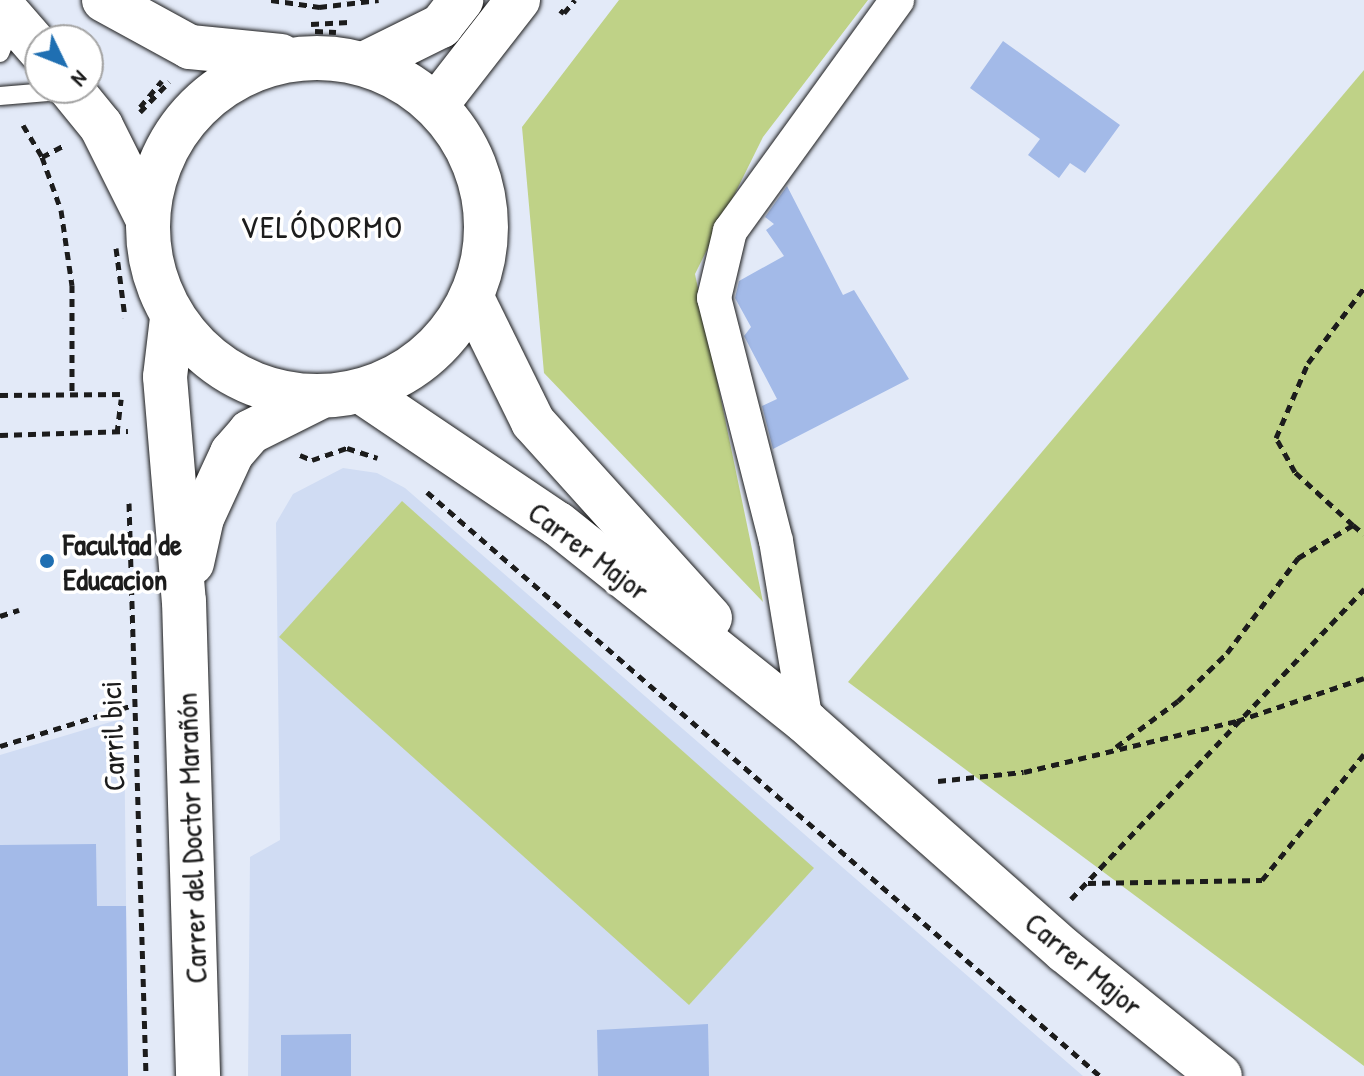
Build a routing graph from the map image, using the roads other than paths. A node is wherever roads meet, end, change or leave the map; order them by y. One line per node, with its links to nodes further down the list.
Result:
1 (104, 0): 5 (street)
2 (461, 0): 6 (street)
3 (518, 0): 10 (street)
4 (897, 0): 17 (street)
5 (299, 57): 6 (street); 11 (street)
6 (366, 63): 10 (street)
7 (24, 94): 8 (lane)
8 (0, 96)
9 (83, 104): 11 (street)
10 (437, 104): 12 (street)
11 (147, 218): 13 (street)
12 (472, 298): 14 (street); 17 (street, Carrer Major)
13 (172, 318): 15 (street); 16 (street)
14 (362, 392): 15 (street); 17 (street, Carrer Major)
15 (318, 398): 16 (street)
16 (184, 601): 18 (street, Carrer del Doctor Marañón)
17 (806, 722): 19 (street, Carrer Major)
18 (198, 1076)
19 (1220, 1076)

